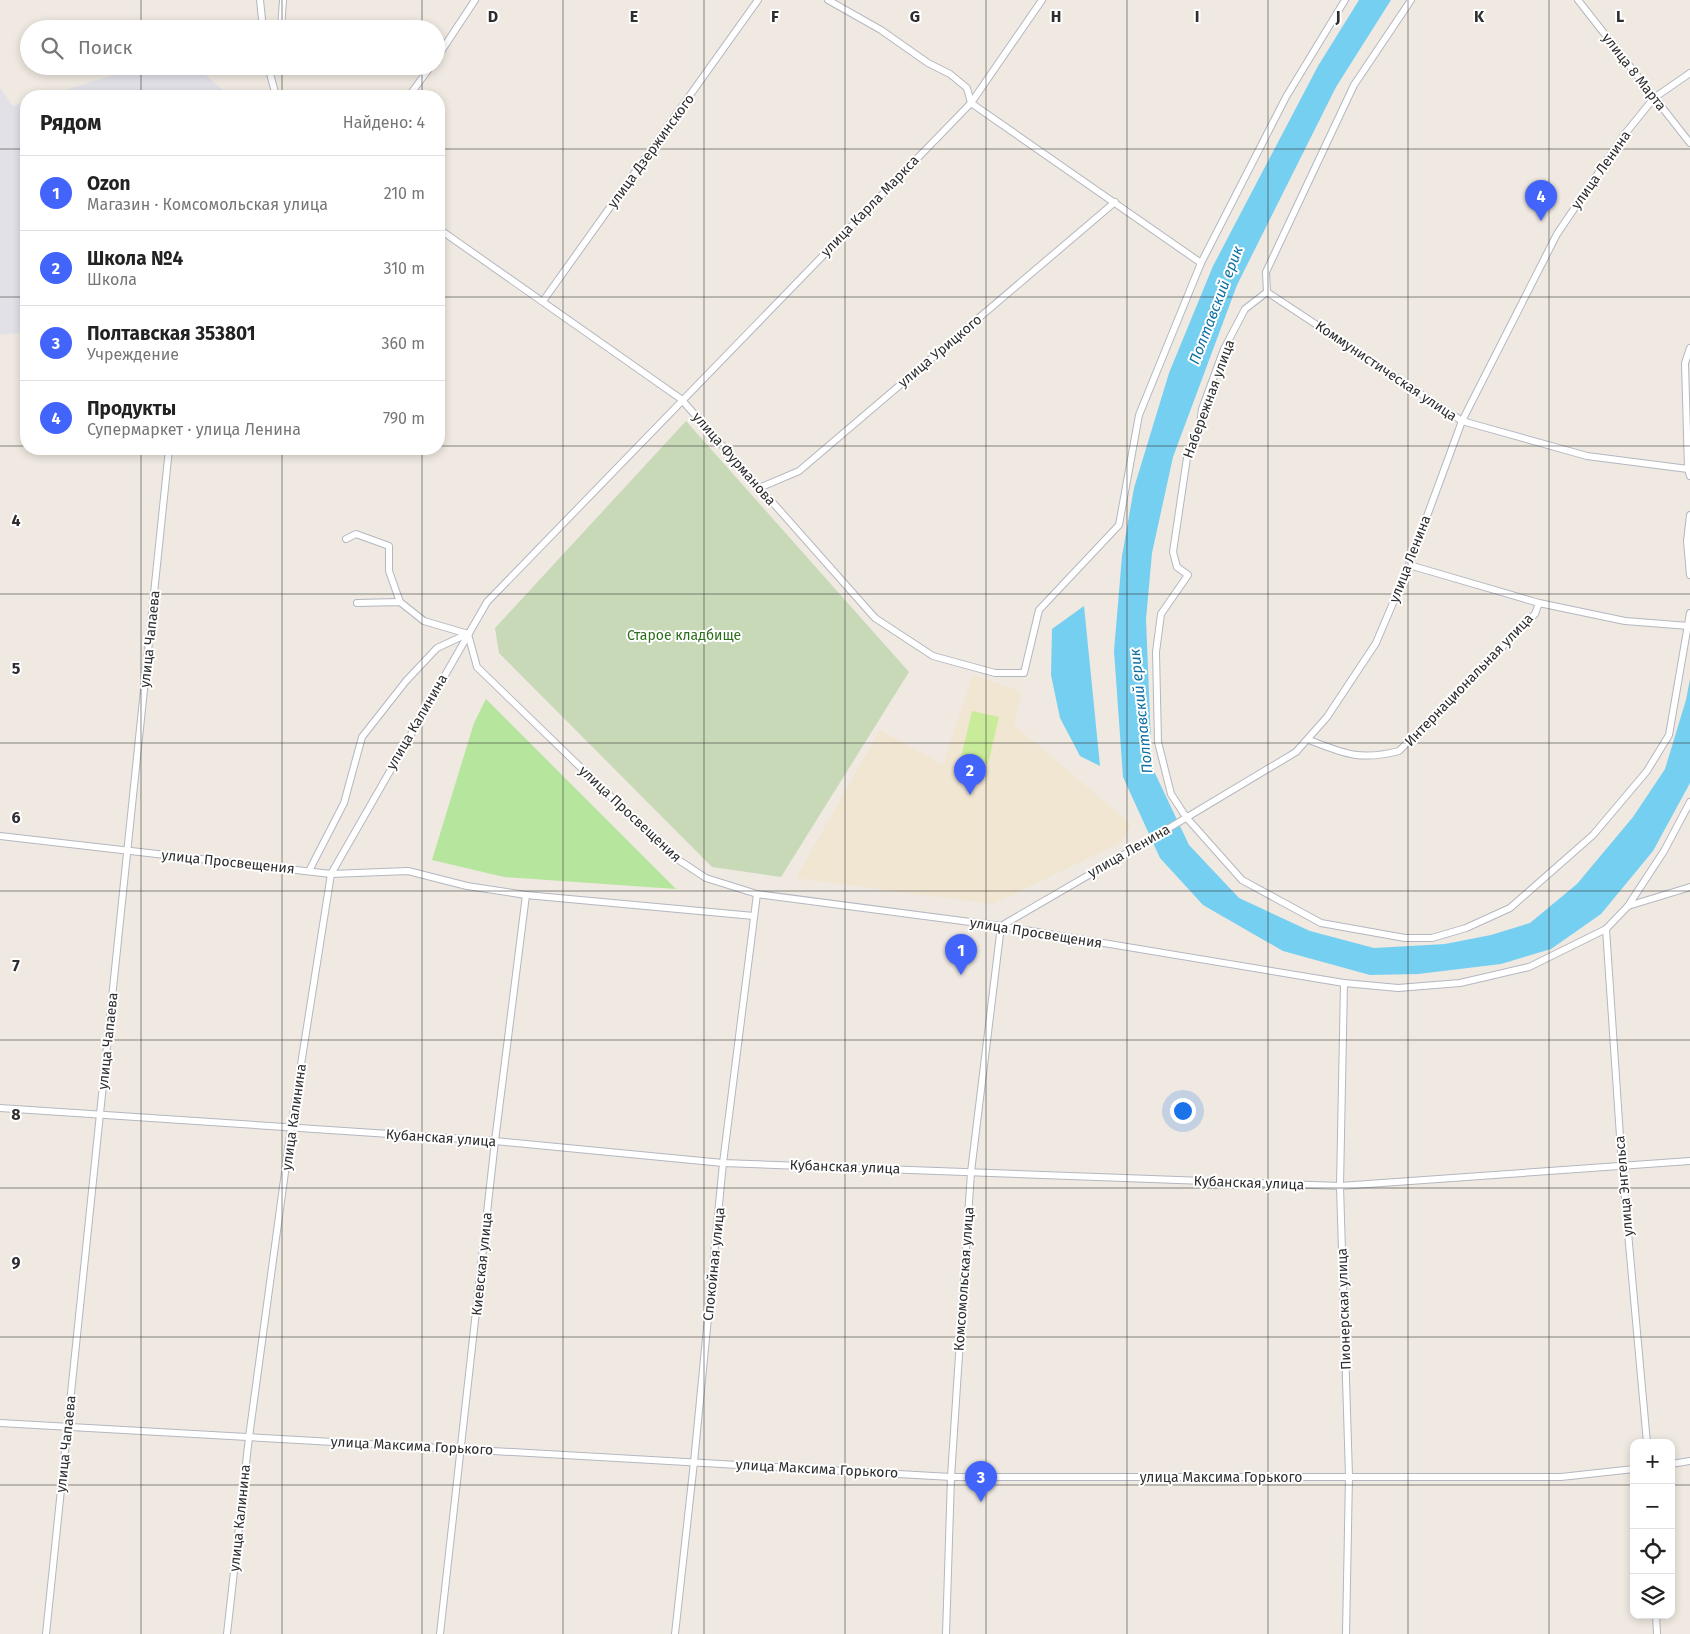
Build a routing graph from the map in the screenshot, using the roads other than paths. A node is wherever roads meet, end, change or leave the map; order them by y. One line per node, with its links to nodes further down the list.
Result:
1 (260, 0): 10 (street)
2 (283, 0): 11 (street)
3 (475, 0): 12 (street)
4 (758, 0): 25 (street, улица Дзержинского)
5 (828, 0): 19 (street)
6 (1042, 0): 19 (street, улица Карла Маркса)
7 (1345, 0): 23 (street)
8 (1411, 0): 24 (street)
9 (1578, 0): 18 (street, улица 8 Марта)
10 (262, 20)
11 (282, 20)
12 (445, 45)
13 (1690, 74): 18 (street, улица Ленина)
14 (270, 75): 16 (street)
15 (424, 75): 17 (street)
16 (274, 90)
17 (413, 90)
18 (1654, 98): 20 (street, улица 8 Марта); 28 (street, улица Ленина)
19 (971, 103): 21 (street); 27 (street, улица Карла Маркса)
20 (1690, 143)
21 (1114, 202): 23 (street); 31 (street, улица Урицкого)
22 (445, 233): 25 (street, улица Фурманова)
23 (1201, 263): 31 (street, улица Фурманова)
24 (1267, 292): 28 (street, Коммунистическая улица); 44 (street, Набережная улица)
25 (543, 301): 27 (street, улица Фурманова)
26 (1690, 348): 30 (street)
27 (681, 399): 31 (street, улица Фурманова); 41 (street, улица Карла Маркса)
28 (1462, 421): 30 (street, Коммунистическая улица); 34 (street, улица Ленина)
29 (168, 455): 46 (street, улица Чапаева)
30 (1689, 473)
31 (759, 488)
32 (1690, 515): 35 (street)
33 (346, 539): 36 (street)
34 (1409, 565): 38 (street, Интернациональная улица); 42 (street, улица Ленина)
35 (1690, 575)
36 (400, 602): 37 (street); 41 (street)
37 (357, 603)
38 (1539, 603): 40 (street, Интернациональная улица); 42 (street, Интернациональная улица)
39 (1690, 613): 40 (street, Набережная улица)
40 (1689, 626): 44 (street, Набережная улица)
41 (468, 634): 47 (street); 48 (street, улица Калинина); 50 (street, улица Просвещения)
42 (1309, 740): 44 (street, улица Ленина)
43 (1690, 802): 52 (street)
44 (1186, 817): 54 (street, улица Ленина)
45 (0, 836): 46 (street, улица Просвещения)
46 (128, 851): 47 (street, улица Просвещения); 58 (street, улица Чапаева)
47 (309, 871): 48 (street, улица Просвещения)
48 (332, 874): 51 (street, улица Просвещения); 59 (street, улица Калинина)
49 (1690, 887): 52 (street, улица Просвещения)
50 (757, 894): 53 (street, Спокойная улица); 54 (street, улица Просвещения)
51 (526, 895): 53 (street, улица Просвещения); 60 (street, Киевская улица)
52 (1628, 906): 55 (street, улица Просвещения)
53 (754, 916): 62 (street, Спокойная улица)
54 (1001, 926): 56 (street, улица Просвещения); 64 (street, Комсомольская улица)
55 (1606, 929): 56 (street, улица Просвещения); 63 (street, улица Энгельса)
56 (1344, 984): 65 (street, Пионерская улица)
57 (0, 1108): 58 (street, Кубанская улица)
58 (101, 1115): 59 (street, Кубанская улица); 67 (street, улица Чапаева)
59 (291, 1128): 60 (street, Кубанская улица); 68 (street, улица Калинина)
60 (495, 1141): 62 (street, Кубанская улица); 70 (street, Киевская улица)
61 (1690, 1161): 63 (street, Кубанская улица)
62 (723, 1163): 64 (street, Кубанская улица); 72 (street, Спокойная улица)
63 (1622, 1166): 65 (street, Кубанская улица); 69 (street, улица Энгельса)
64 (971, 1172): 65 (street, Кубанская улица); 76 (street, Комсомольская улица)
65 (1340, 1186): 75 (street, Пионерская улица)
66 (0, 1423): 67 (street, улица Максима Горького)
67 (68, 1427): 68 (street, улица Максима Горького); 78 (street, улица Чапаева)
68 (249, 1437): 70 (street, улица Максима Горького); 79 (street, улица Калинина)
69 (1647, 1439)
70 (462, 1448): 72 (street, улица Максима Горького); 80 (street, Киевская улица)
71 (1690, 1461): 73 (street)
72 (694, 1462): 76 (street, улица Максима Горького); 81 (street, Спокойная улица)
73 (1675, 1463)
74 (1630, 1469): 75 (street, улица Максима Горького)
75 (1349, 1476): 76 (street, улица Максима Горького); 83 (street, Пионерская улица)
76 (951, 1477): 82 (street, Комсомольская улица)
77 (1656, 1619): 84 (street)
78 (46, 1634)
79 (227, 1634)
80 (440, 1634)
81 (675, 1634)
82 (946, 1634)
83 (1346, 1634)
84 (1657, 1634)

